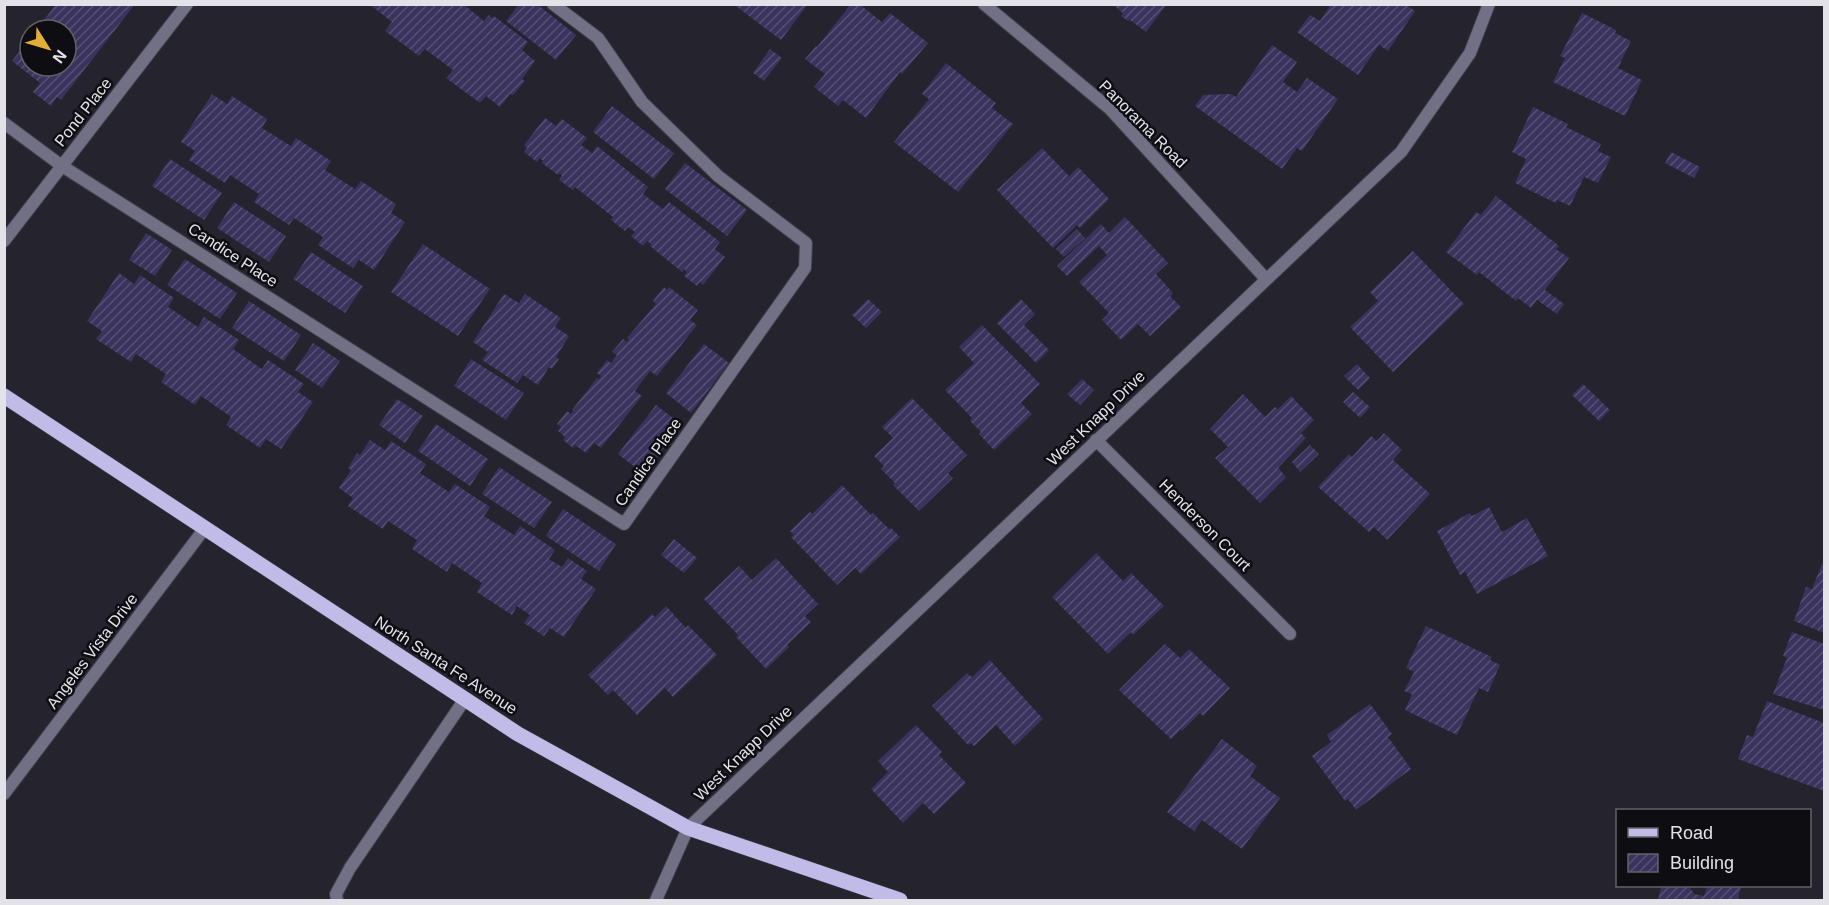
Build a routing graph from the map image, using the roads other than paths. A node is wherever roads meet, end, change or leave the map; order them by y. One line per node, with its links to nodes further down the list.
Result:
1 (188, 4): 6 (street, Pond Place)
2 (553, 4): 6 (street, Candice Place)
3 (984, 4): 8 (street, Panorama Road)
4 (1489, 4): 8 (street, West Knapp Drive)
5 (4, 123): 6 (street)
6 (62, 166): 7 (street, Pond Place)
7 (4, 241)
8 (1266, 279): 10 (street, West Knapp Drive)
9 (4, 396): 11 (main road, North Santa Fe Avenue)
10 (1096, 440): 12 (street, Henderson Court); 15 (street, West Knapp Drive)
11 (205, 528): 13 (main road, North Santa Fe Avenue); 14 (street, Angeles Vista Drive)
12 (1290, 634)
13 (465, 699): 15 (main road, North Santa Fe Avenue); 16 (street)
14 (4, 794)
15 (688, 828): 17 (street); 18 (main road, North Santa Fe Avenue)
16 (337, 900)
17 (656, 900)
18 (900, 900)

